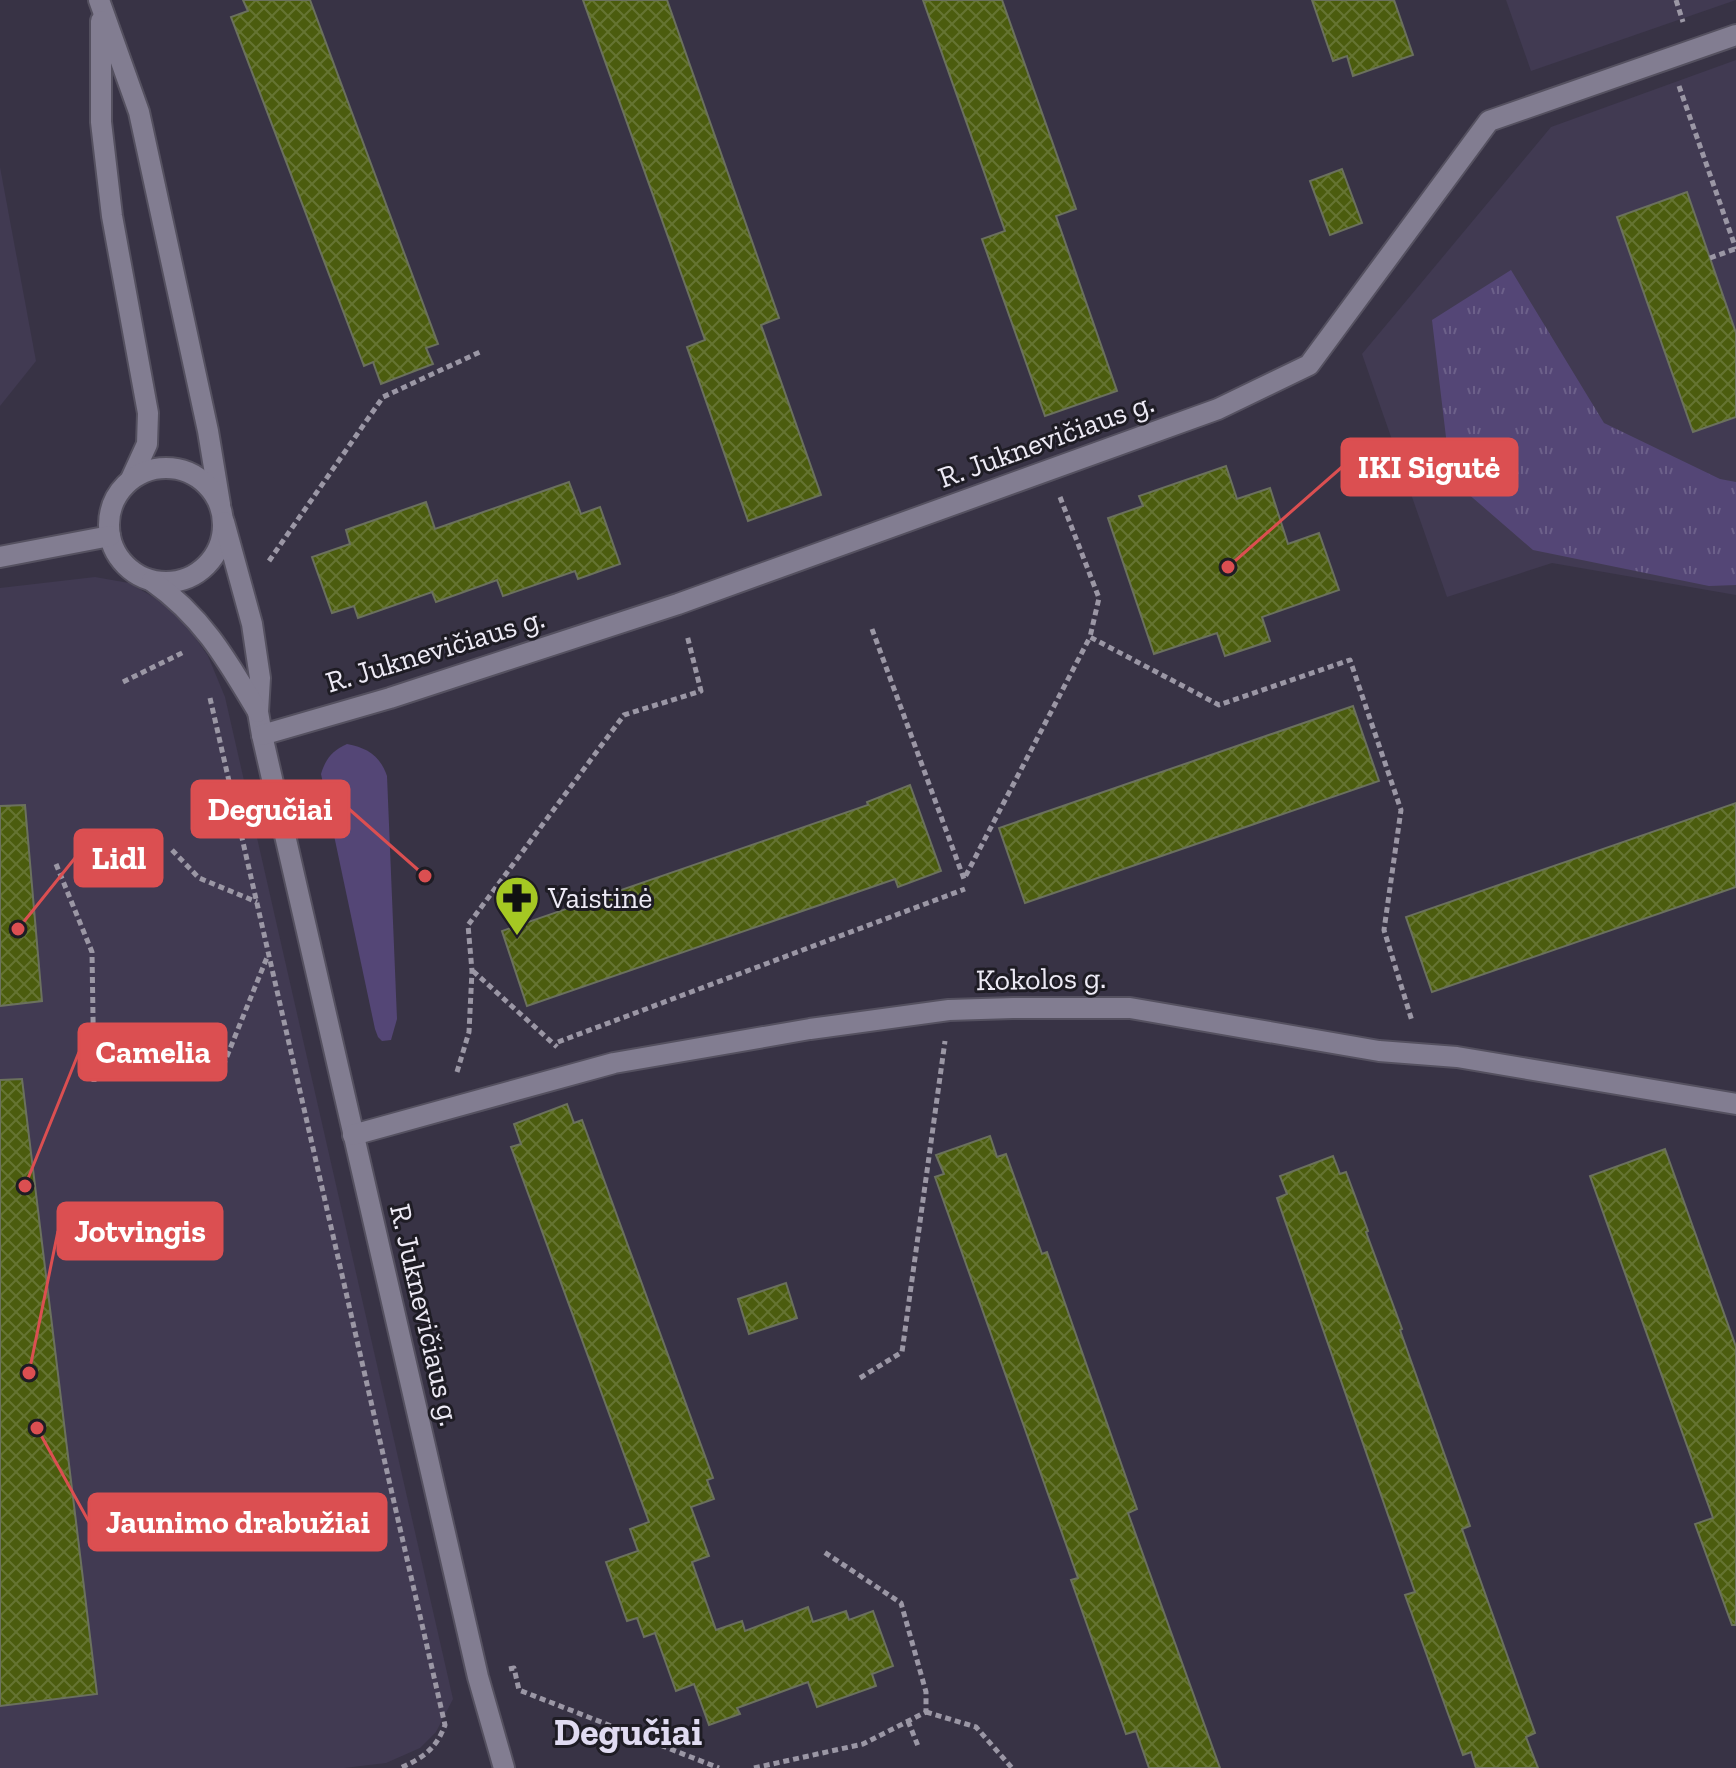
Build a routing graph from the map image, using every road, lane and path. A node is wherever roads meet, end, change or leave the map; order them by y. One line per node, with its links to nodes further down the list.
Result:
1 (100, 5): 8 (street, R. Juknevičiaus g.); 9 (street, R. Juknevičiaus g.)
2 (1736, 35): 3 (street, R. Juknevičiaus g.)
3 (1671, 58): 4 (path); 7 (street, R. Juknevičiaus g.)
4 (1736, 249): 5 (path)
5 (1710, 258)
6 (482, 351): 12 (path)
7 (1049, 470): 14 (street, R. Juknevičiaus g.); 16 (path)
8 (131, 479): 9 (street); 10 (street)
9 (222, 513): 13 (street); 18 (street, R. Juknevičiaus g.)
10 (110, 536): 11 (street); 13 (street)
11 (0, 557)
12 (267, 564)
13 (152, 581): 18 (street, R. Juknevičiaus g.)
14 (678, 604): 19 (street, R. Juknevičiaus g.); 25 (path)
15 (872, 629): 16 (path)
16 (1090, 637): 28 (path)
17 (209, 695): 23 (path)
18 (258, 712): 19 (street, R. Juknevičiaus g.)
19 (262, 735): 34 (street, R. Juknevičiaus g.)
20 (172, 850): 23 (path)
21 (56, 864): 31 (path)
22 (965, 889): 27 (path)
23 (257, 902): 24 (path)
24 (268, 954): 29 (path); 41 (path)
25 (472, 971): 27 (path); 33 (path)
26 (949, 1010): 28 (street, Kokolos g.); 30 (street, Kokolos g.); 35 (path)
27 (553, 1044): 30 (path)
28 (1412, 1053): 32 (street, Kokolos g.)
29 (223, 1066)
30 (585, 1071): 33 (street, Kokolos g.)
31 (94, 1082)
32 (1736, 1104)
33 (444, 1111): 34 (street, Kokolos g.)
34 (353, 1135): 42 (street, R. Juknevičiaus g.)
35 (860, 1378)
36 (824, 1552): 38 (path)
37 (514, 1668): 43 (path)
38 (926, 1712): 39 (path); 45 (path)
39 (908, 1721): 40 (path); 44 (path)
40 (918, 1746)
41 (400, 1768)
42 (504, 1768)
43 (719, 1768)
44 (754, 1768)
45 (1012, 1768)

